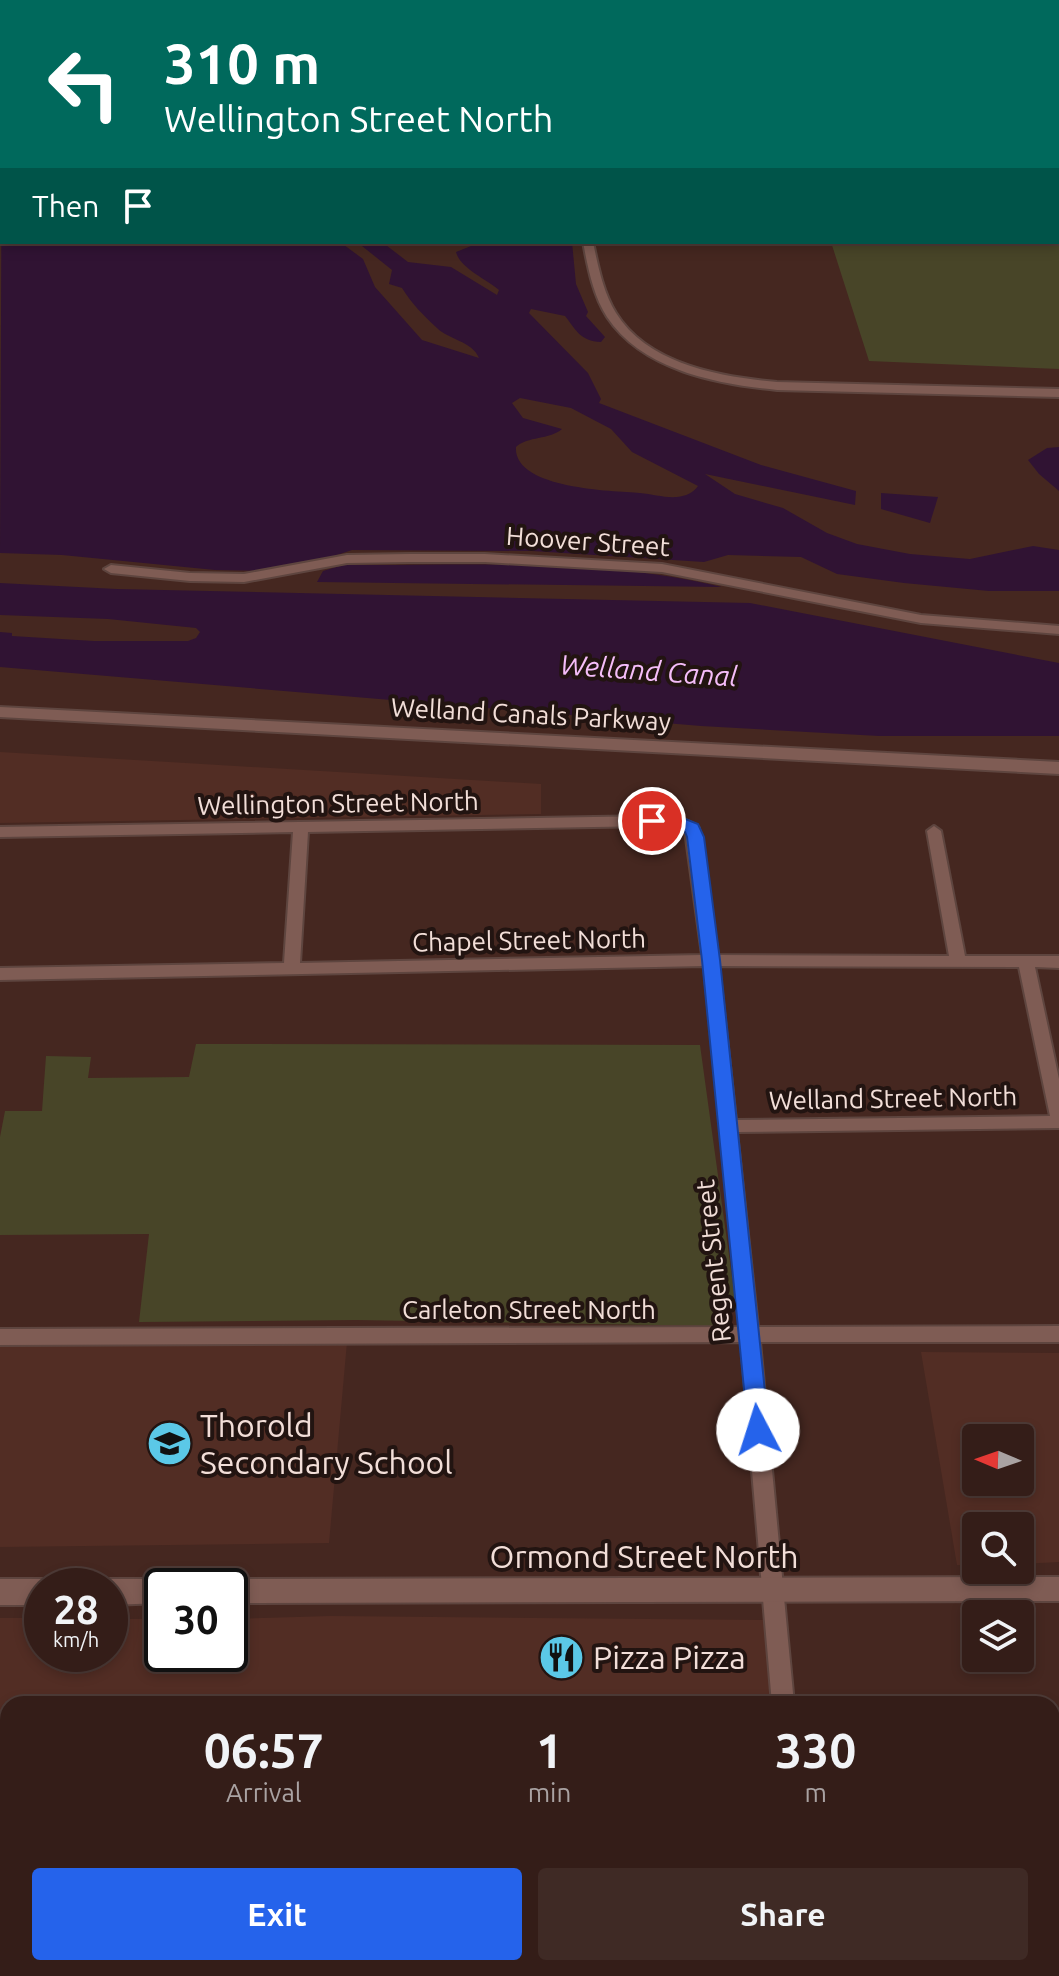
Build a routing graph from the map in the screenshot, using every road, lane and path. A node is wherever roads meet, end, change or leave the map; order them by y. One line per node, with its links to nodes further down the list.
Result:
1 (589, 244): 2 (street)
2 (1059, 393)
3 (111, 569): 4 (street, Hoover Street)
4 (1059, 630)
5 (0, 712): 6 (street, Welland Canals Parkway)
6 (1059, 768)
7 (678, 822): 8 (street, Wellington Street North); 11 (street, Regent Street)
8 (301, 829): 10 (street, Wellington Street North); 15 (street)
9 (934, 831): 12 (street)
10 (0, 832)
11 (711, 960): 12 (street, Chapel Street North); 15 (street, Chapel Street North); 18 (street, Regent Street)
12 (958, 961): 13 (street, Chapel Street North)
13 (1026, 962): 14 (street, Chapel Street North); 17 (street)
14 (1059, 962)
15 (292, 968): 16 (street, Chapel Street North)
16 (0, 974)
17 (1059, 1120): 18 (street, Welland Street North)
18 (727, 1126): 20 (street, Regent Street)
19 (1059, 1334): 20 (street, Carleton Street North)
20 (750, 1335): 21 (street, Carleton Street North); 23 (street, Regent Street)
21 (0, 1337)
22 (1059, 1589): 23 (main road, Ormond Street North)
23 (773, 1590): 24 (main road, Ormond Street North); 27 (street, Regent Street)
24 (248, 1591)
25 (0, 1592): 26 (main road)
26 (24, 1592)
27 (782, 1696)

